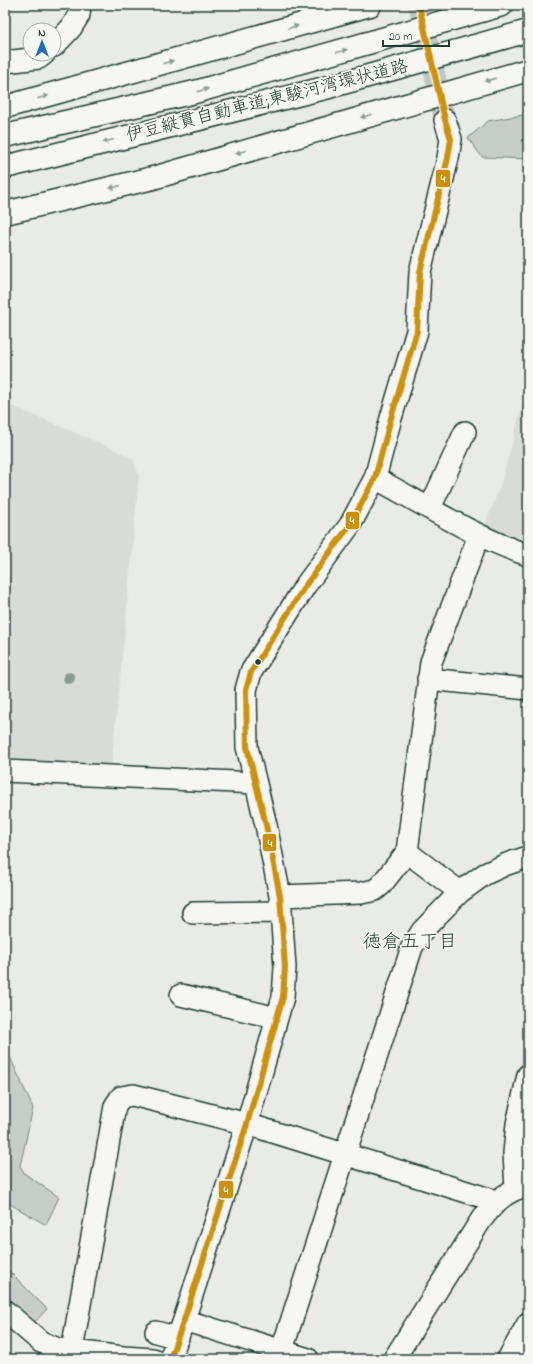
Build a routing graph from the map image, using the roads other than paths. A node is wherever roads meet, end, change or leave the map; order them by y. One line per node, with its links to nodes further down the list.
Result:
1 (80, 5): 5 (street)
2 (370, 5): 9 (highway, one-way to 2)
3 (502, 5): 11 (highway, 伊豆縦貫自動車道;東駿河湾環状道路, one-way to 3)
4 (528, 31): 12 (highway, 伊豆縦貫自動車道;東駿河湾環状道路, one-way to 12)
5 (62, 38)
6 (22, 60): 7 (street)
7 (5, 62)
8 (528, 70): 13 (highway, one-way to 13)
9 (5, 107)
10 (445, 120): 15 (street)
11 (5, 136)
12 (5, 166)
13 (5, 213)
14 (465, 432): 16 (street)
15 (375, 478): 16 (street); 22 (street)
16 (430, 508): 17 (street)
17 (479, 535): 18 (street); 19 (street)
18 (528, 556)
19 (428, 679): 20 (street); 23 (street)
20 (528, 689)
21 (5, 772): 22 (street)
22 (256, 783): 26 (street)
23 (407, 852): 25 (street); 26 (street)
24 (528, 857): 25 (street)
25 (460, 892): 33 (street)
26 (281, 904): 27 (street); 29 (street)
27 (193, 913)
28 (181, 994): 29 (street)
29 (277, 1018): 32 (street)
30 (528, 1075): 31 (street)
31 (525, 1100): 34 (street)
32 (247, 1124): 33 (street); 38 (street); 40 (street)
33 (346, 1153): 35 (street); 41 (street)
34 (522, 1187): 35 (street)
35 (496, 1201): 45 (street)
36 (5, 1311): 40 (street)
37 (528, 1323): 46 (street)
38 (181, 1329): 39 (street); 41 (street); 43 (street)
39 (156, 1332)
40 (72, 1350): 42 (street)
41 (280, 1355): 44 (street)
42 (153, 1359)
43 (170, 1359)
44 (308, 1359)
45 (394, 1359)
46 (508, 1359)

